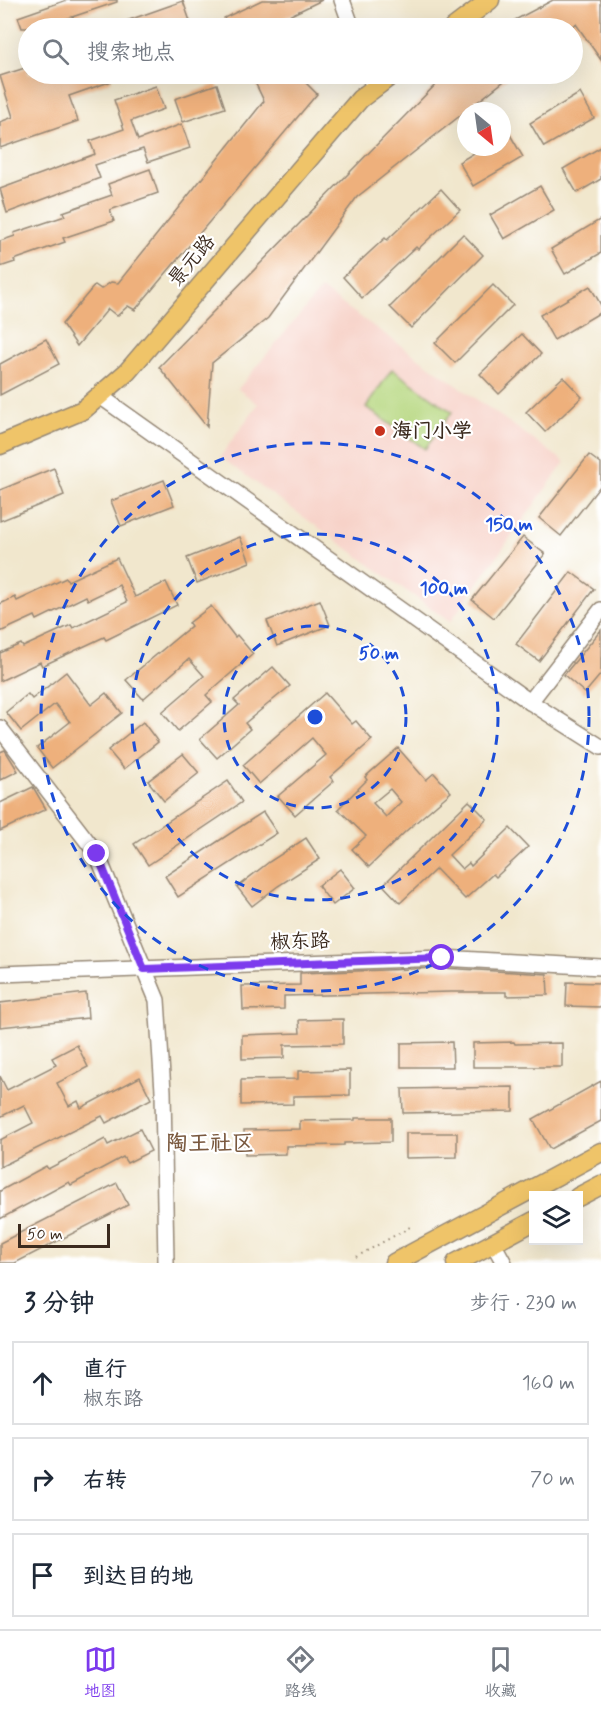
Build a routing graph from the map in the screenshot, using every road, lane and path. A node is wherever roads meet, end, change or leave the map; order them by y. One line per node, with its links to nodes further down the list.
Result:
1 (342, 0): 3 (street)
2 (490, 0): 4 (main road)
3 (348, 18)
4 (466, 18)
5 (369, 84): 6 (main road, 景元路)
6 (100, 396): 7 (main road, 景元路); 9 (street)
7 (0, 445)
8 (601, 610): 9 (street)
9 (530, 702): 11 (street)
10 (0, 728): 13 (street)
11 (601, 747)
12 (601, 967): 13 (street, 椒东路)
13 (144, 969): 14 (street, 椒东路); 22 (street)
14 (0, 974)
15 (601, 1152): 23 (main road)
16 (601, 1185): 17 (main road)
17 (583, 1195)
18 (529, 1224): 20 (main road)
19 (410, 1227): 21 (path)
20 (493, 1243): 24 (main road); 25 (street)
21 (356, 1257)
22 (166, 1263)
23 (394, 1263)
24 (456, 1263)
25 (504, 1263)

